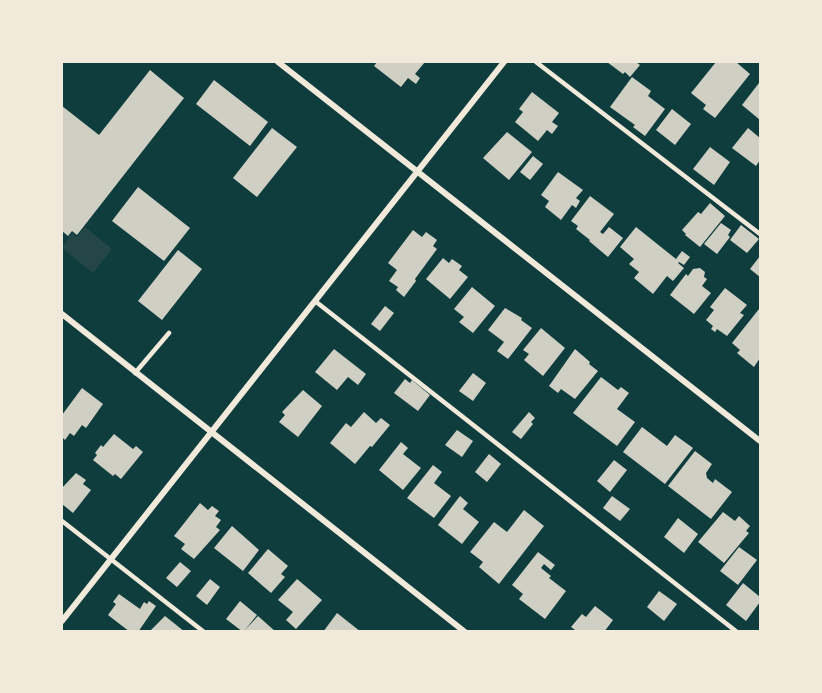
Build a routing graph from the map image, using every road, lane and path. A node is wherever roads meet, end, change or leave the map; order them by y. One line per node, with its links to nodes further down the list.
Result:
1 (278, 62): 4 (street)
2 (504, 62): 4 (street)
3 (536, 62): 5 (lane)
4 (417, 171): 6 (street); 11 (street)
5 (760, 234)
6 (315, 300): 10 (street); 17 (lane)
7 (62, 314): 9 (street)
8 (169, 333): 9 (lane)
9 (135, 373): 10 (street)
10 (211, 433): 13 (street); 16 (street)
11 (760, 441)
12 (62, 521): 13 (lane)
13 (110, 559): 14 (street); 15 (lane)
14 (62, 621)
15 (204, 632)
16 (465, 632)
17 (737, 632)

